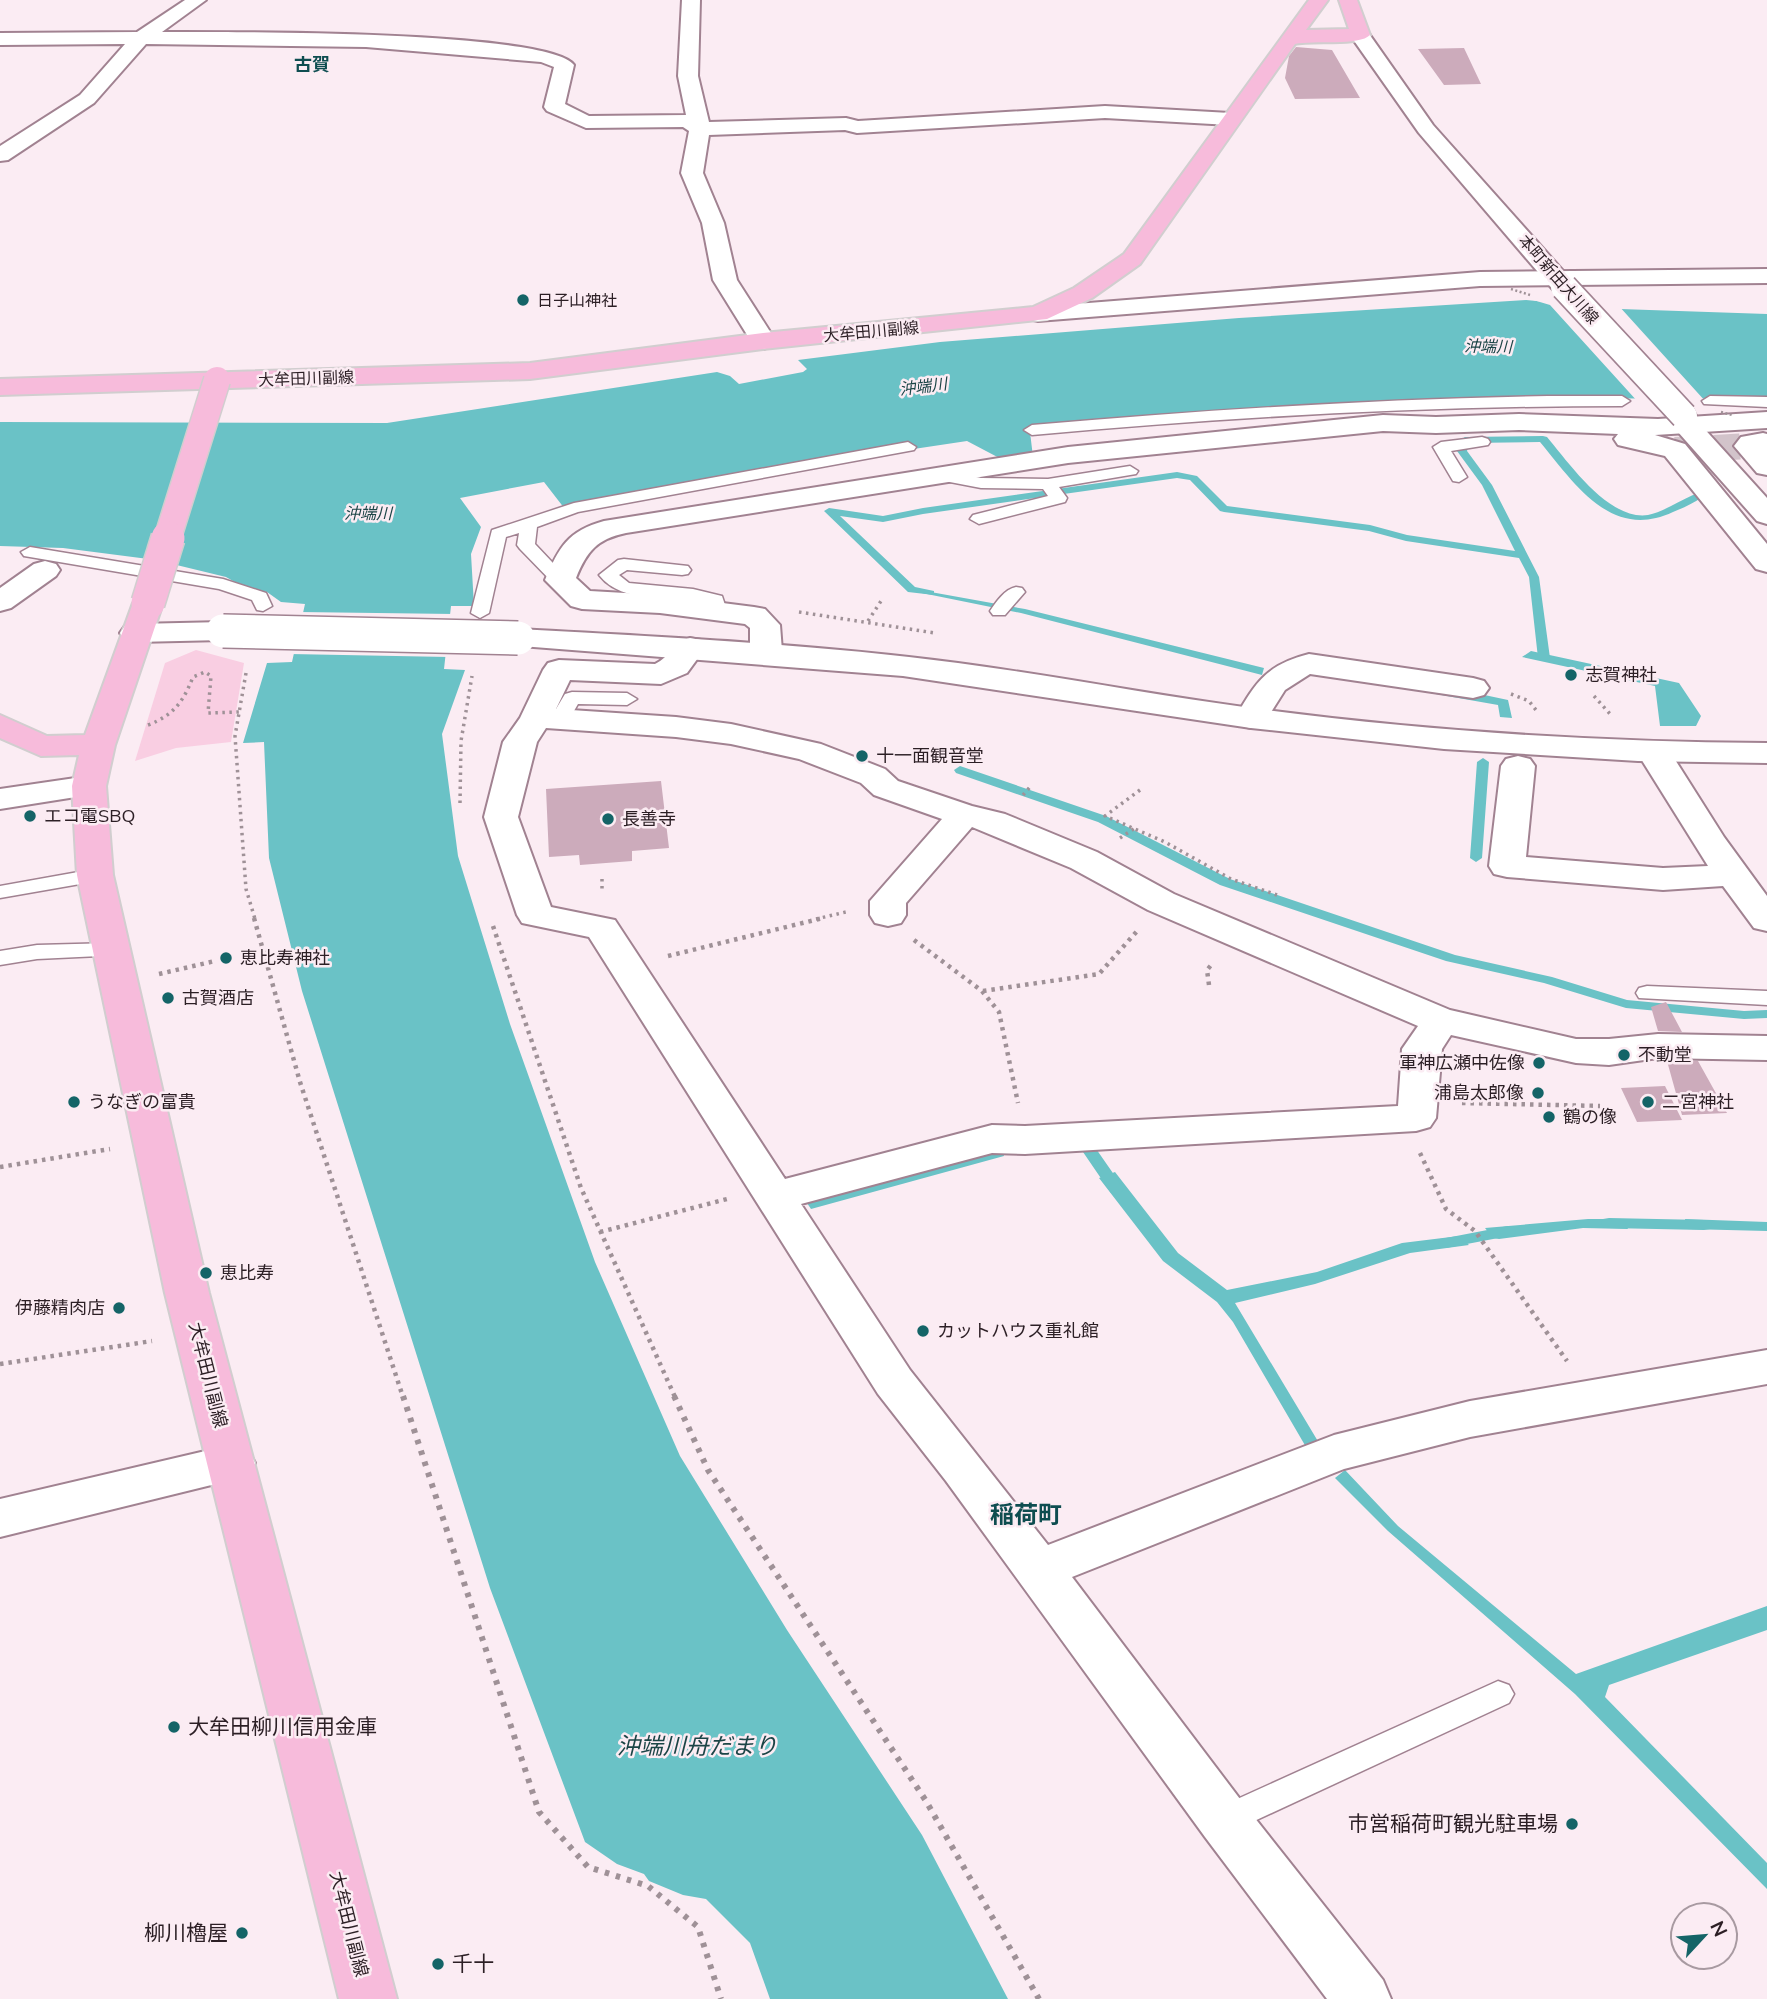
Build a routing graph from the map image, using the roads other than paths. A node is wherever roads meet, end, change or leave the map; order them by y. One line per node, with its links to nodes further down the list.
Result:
1 (197, 0): 7 (street)
2 (691, 0): 10 (street)
3 (1319, 0): 8 (main road, 大牟田川副線)
4 (1348, 0): 5 (main road)
5 (1360, 35): 8 (main road); 13 (street, 本町新田大川線)
6 (0, 39): 7 (street)
7 (140, 39): 10 (street); 11 (street)
8 (1288, 40): 9 (main road, 大牟田川副線)
9 (1230, 119): 10 (street); 14 (main road, 大牟田川副線)
10 (699, 128): 15 (street)
11 (0, 155)
12 (1767, 276): 13 (street)
13 (1561, 283): 14 (street); 23 (street, 本町新田大川線, bridge)
14 (1038, 314): 15 (main road, 大牟田川副線)
15 (763, 341): 16 (main road, 大牟田川副線)
16 (217, 380): 17 (main road, 大牟田川副線); 47 (main road, 大牟田川副線, bridge)
17 (0, 387)
18 (1622, 401): 21 (lane)
19 (1710, 401): 20 (lane)
20 (1767, 402)
21 (1371, 404): 22 (lane); 24 (lane)
22 (1186, 416): 25 (lane); 26 (lane)
23 (1686, 421): 24 (street); 27 (street); 34 (street, 本町新田大川線)
24 (1519, 422): 28 (street)
25 (1032, 430)
26 (1262, 435): 28 (street); 31 (street)
27 (1762, 435)
28 (1438, 436): 32 (lane); 38 (street)
29 (908, 447): 36 (lane)
30 (1130, 471): 33 (lane)
31 (935, 474): 33 (lane); 40 (street)
32 (1459, 477)
33 (1054, 491): 35 (lane)
34 (1767, 515)
35 (979, 519)
36 (529, 524): 40 (lane); 46 (lane)
37 (45, 560): 42 (street); 43 (lane)
38 (1767, 563)
39 (682, 570): 44 (lane)
40 (561, 580): 44 (street)
41 (1016, 592): 45 (lane)
42 (0, 602)
43 (263, 606)
44 (718, 611): 49 (street)
45 (999, 611)
46 (480, 613)
47 (136, 633): 48 (street, bridge); 57 (main road, 大牟田川副線)
48 (690, 647): 49 (street); 53 (street)
49 (766, 651): 52 (street)
50 (1473, 688): 52 (street)
51 (626, 699): 53 (lane)
52 (1251, 718): 56 (street)
53 (548, 719): 60 (street); 73 (street)
54 (0, 725): 57 (main road)
55 (1767, 753): 56 (street)
56 (1655, 754): 62 (street)
57 (93, 765): 59 (street); 61 (main road, 大牟田川副線)
58 (1518, 766): 62 (street)
59 (0, 799)
60 (964, 815): 64 (street); 71 (street)
61 (95, 875): 63 (lane); 68 (main road, 大牟田川副線)
62 (1732, 876): 65 (street)
63 (0, 892)
64 (888, 908)
65 (1767, 920)
66 (0, 949): 68 (lane)
67 (0, 958): 68 (lane)
68 (115, 958): 75 (main road, 大牟田川副線)
69 (1647, 993): 70 (lane)
70 (1767, 998)
71 (1441, 1021): 72 (street); 73 (street)
72 (1767, 1048)
73 (771, 1192): 77 (street)
74 (1767, 1367): 77 (street)
75 (231, 1463): 76 (street); 80 (main road, 大牟田川副線)
76 (0, 1518)
77 (1037, 1570): 79 (street)
78 (1498, 1694): 79 (lane)
79 (1224, 1820): 81 (street)
80 (368, 1999)
81 (1362, 1999)

